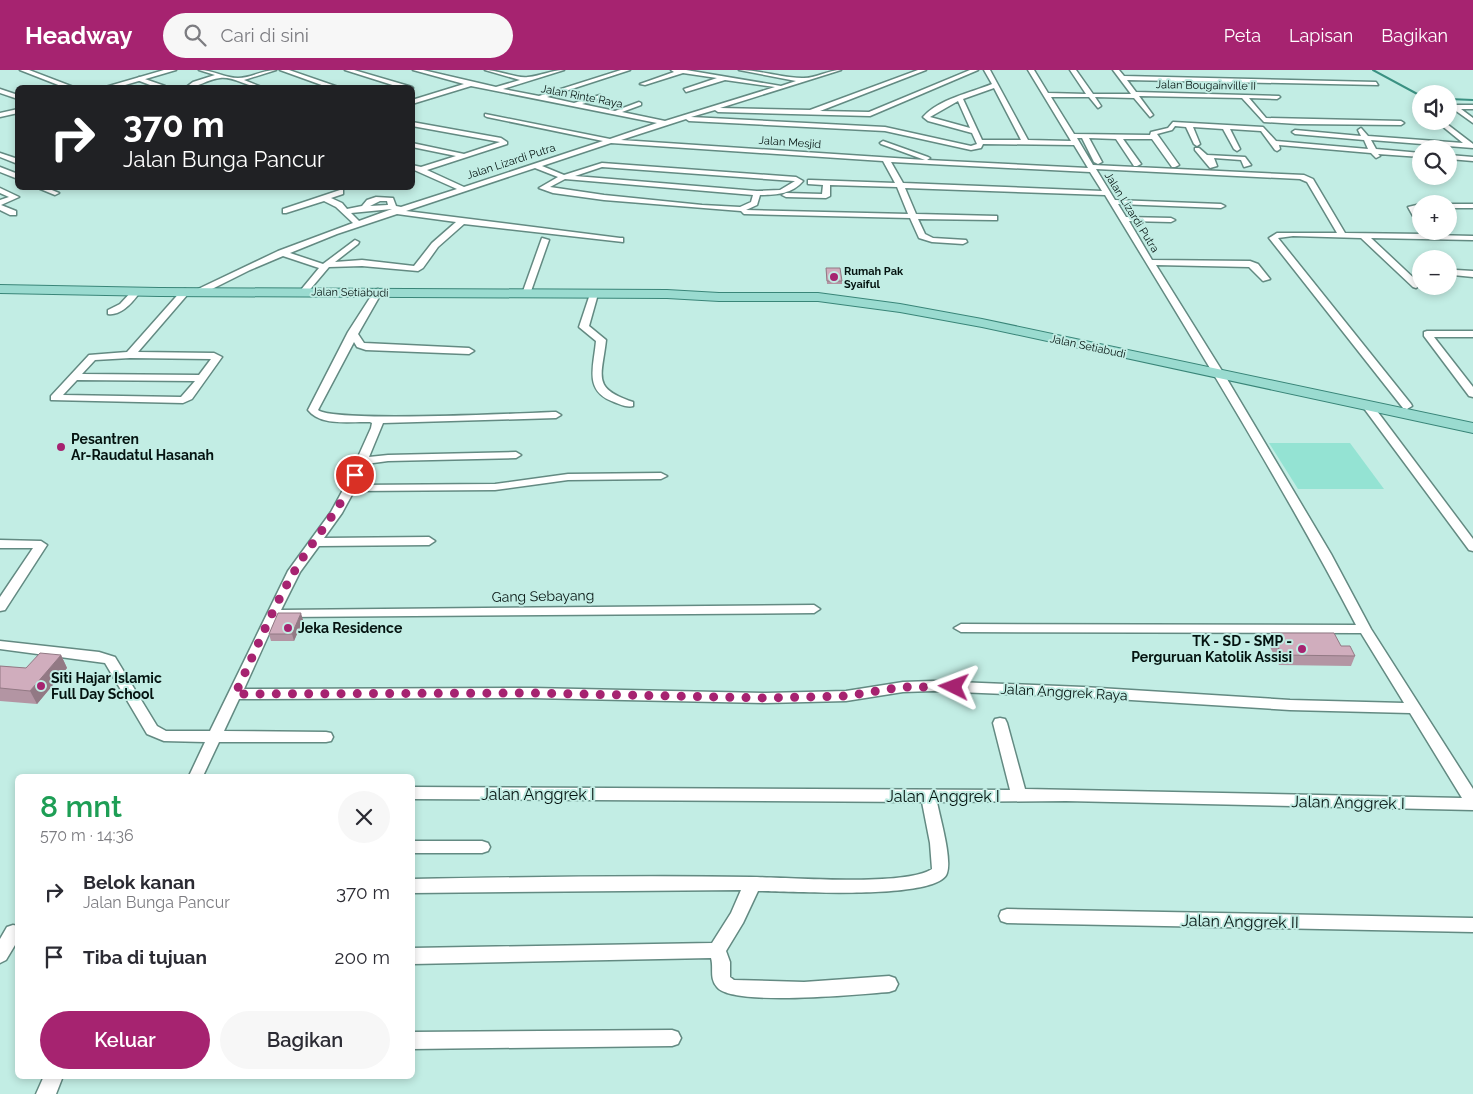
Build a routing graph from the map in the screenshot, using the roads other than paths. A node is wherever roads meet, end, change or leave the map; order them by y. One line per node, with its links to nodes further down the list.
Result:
1 (23, 70): 31 (street)
2 (172, 70): 24 (street)
3 (202, 70): 21 (street)
4 (273, 70): 25 (street)
5 (283, 70): 36 (street)
6 (348, 70): 37 (street)
7 (416, 70): 28 (street, Jalan Rinte Raya)
8 (488, 70): 26 (street)
9 (561, 70): 26 (street)
10 (627, 70): 52 (street)
11 (674, 70): 20 (street)
12 (742, 70): 27 (street)
13 (838, 70): 27 (street, Jalan Lizardi Putra)
14 (923, 70): 62 (street)
15 (975, 70): 62 (street)
16 (987, 70): 38 (street)
17 (1031, 70): 47 (street, Jalan Lizardi Putra)
18 (1073, 70): 48 (street)
19 (1116, 70): 23 (street)
20 (683, 72): 22 (street); 29 (street)
21 (220, 76): 25 (street); 34 (street)
22 (724, 78): 39 (street); 42 (street)
23 (1122, 78): 30 (street); 46 (street)
24 (139, 79): 32 (street); 33 (street)
25 (238, 80): 35 (street)
26 (526, 80): 41 (street)
27 (805, 81): 39 (street, Jalan Lizardi Putra)
28 (471, 84): 41 (street, Jalan Rinte Raya); 45 (street)
29 (642, 84)
30 (1376, 84)
31 (65, 85)
32 (116, 85)
33 (157, 85)
34 (192, 85)
35 (252, 85)
36 (329, 85)
37 (400, 85)
38 (995, 85): 53 (street); 91 (street)
39 (783, 87): 59 (street, Jalan Lizardi Putra)
40 (415, 89): 45 (street)
41 (495, 89): 52 (street, Jalan Rinte Raya)
42 (686, 90)
43 (0, 91): 44 (street)
44 (15, 95)
45 (435, 95): 54 (street)
46 (1135, 95): 48 (street, Jalan Bougainville II); 49 (street, Jalan Bougainville II); 63 (street)
47 (1047, 96): 48 (street, Jalan Bougainville II); 85 (street, Jalan Lizardi Putra)
48 (1091, 96): 57 (street)
49 (1244, 96): 51 (street, Jalan Bougainville II); 70 (street)
50 (600, 97): 56 (street)
51 (1277, 97)
52 (540, 98): 56 (street, Jalan Rinte Raya)
53 (960, 99): 78 (street); 78 (street)
54 (415, 101)
55 (638, 104): 61 (street)
56 (573, 105): 61 (street, Jalan Rinte Raya)
57 (1098, 106)
58 (1473, 107): 67 (street)
59 (708, 109): 62 (street); 66 (street, Jalan Lizardi Putra)
60 (15, 111): 64 (street)
61 (615, 113): 68 (street, Jalan Rinte Raya)
62 (807, 113)
63 (1150, 114)
64 (0, 115)
65 (487, 115): 88 (street, Jalan Mesjid)
66 (679, 118): 68 (street, Jalan Lizardi Putra); 90 (street)
67 (1472, 119)
68 (665, 123): 88 (street, Jalan Lizardi Putra)
69 (1255, 123): 74 (street)
70 (1401, 123)
71 (415, 125): 100 (street)
72 (1189, 125): 73 (street); 83 (street); 106 (street)
73 (1225, 127): 74 (street); 96 (street)
74 (1263, 129): 97 (street)
75 (1361, 130): 84 (street)
76 (1451, 130): 95 (street)
77 (1393, 131): 86 (street)
78 (973, 132): 90 (street)
79 (1295, 132): 84 (street)
80 (1425, 132): 87 (street)
81 (1084, 136): 82 (street); 85 (street); 112 (street)
82 (1118, 137): 83 (street); 108 (street)
83 (1154, 137): 109 (street)
84 (1366, 138): 86 (street); 97 (street)
85 (1074, 139): 91 (street); 112 (street, Jalan Lizardi Putra)
86 (1401, 140): 89 (street)
87 (1432, 140)
88 (611, 141): 104 (street, Jalan Mesjid); 111 (street, Jalan Lizardi Putra)
89 (1412, 141)
90 (979, 142): 91 (street)
91 (1026, 142)
92 (883, 143): 107 (street)
93 (1457, 145): 95 (street)
94 (415, 146): 100 (street)
95 (1472, 146)
96 (1238, 149)
97 (1377, 153): 98 (street)
98 (1410, 154): 102 (street)
99 (0, 155): 105 (street)
100 (464, 156): 115 (street)
101 (1457, 157): 103 (street)
102 (1412, 158)
103 (1473, 158)
104 (886, 160): 107 (street, Jalan Mesjid); 121 (street)
105 (15, 161)
106 (1211, 162): 110 (street); 116 (street)
107 (940, 163): 112 (street, Jalan Mesjid)
108 (1137, 164)
109 (1175, 165)
110 (1247, 165)
111 (535, 166): 118 (street); 122 (street, Jalan Lizardi Putra)
112 (1094, 166): 116 (street, Jalan Mesjid); 128 (street, Jalan Lizardi Putra)
113 (415, 168): 115 (street)
114 (0, 169): 117 (street)
115 (423, 169): 122 (street)
116 (1216, 173): 148 (street, Jalan Mesjid)
117 (15, 176)
118 (564, 177): 126 (street); 126 (street); 126 (street)
119 (811, 182): 120 (street)
120 (827, 182): 121 (street); 129 (street)
121 (900, 185): 128 (street); 142 (street)
122 (464, 189): 137 (street, Jalan Lizardi Putra)
123 (0, 190): 132 (street)
124 (47, 190): 127 (street)
125 (340, 192): 130 (street)
126 (757, 192)
127 (55, 193)
128 (1107, 193): 131 (street, Jalan Lizardi Putra)
129 (786, 195)
130 (324, 198): 138 (street); 139 (street)
131 (1114, 204): 133 (street); 136 (street); 144 (street, Jalan Lizardi Putra)
132 (0, 205): 141 (street)
133 (1221, 206)
134 (1457, 206): 135 (street)
135 (1473, 206)
136 (1102, 207)
137 (396, 209): 139 (street); 146 (street); 147 (street, Jalan Lizardi Putra)
138 (286, 211)
139 (347, 211): 147 (street)
140 (744, 212): 142 (street)
141 (12, 213)
142 (914, 216): 143 (street); 157 (street)
143 (994, 218)
144 (1123, 219): 145 (street); 160 (street, Jalan Lizardi Putra)
145 (1170, 220)
146 (462, 221): 155 (street); 161 (street)
147 (358, 224): 159 (street, Jalan Lizardi Putra)
148 (1342, 234): 150 (street); 185 (street)
149 (1412, 234): 150 (street)
150 (1363, 235): 165 (street)
151 (1457, 237): 152 (street)
152 (1463, 238): 153 (street); 158 (street)
153 (1473, 238)
154 (545, 240): 172 (street)
155 (620, 240)
156 (355, 242): 161 (street)
157 (963, 242)
158 (1473, 248)
159 (280, 253): 161 (street); 169 (street, Jalan Lizardi Putra)
160 (1150, 262): 164 (street); 179 (street, Jalan Lizardi Putra)
161 (325, 266): 170 (street)
162 (1457, 273): 163 (street)
163 (1473, 274)
164 (1266, 279)
165 (1412, 281)
166 (0, 289): 167 (main road, Jalan Setiabudi)
167 (136, 292): 168 (main road, Jalan Setiabudi); 174 (street)
168 (185, 292): 169 (main road, Jalan Setiabudi); 178 (street)
169 (199, 292): 170 (main road, Jalan Setiabudi)
170 (304, 292): 171 (main road, Jalan Setiabudi)
171 (378, 292): 172 (main road, Jalan Setiabudi); 175 (street)
172 (526, 294): 173 (main road, Jalan Setiabudi)
173 (594, 294): 179 (main road, Jalan Setiabudi); 183 (street)
174 (111, 312)
175 (353, 332): 177 (street); 187 (street)
176 (1472, 334): 182 (street)
177 (468, 351)
178 (130, 355): 180 (street); 181 (street)
179 (1216, 370): 184 (main road, Jalan Setiabudi); 185 (main road, Jalan Setiabudi); 202 (street)
180 (74, 377): 181 (street); 181 (street)
181 (202, 378)
182 (1473, 394)
183 (629, 404)
184 (1367, 405): 189 (main road, Jalan Setiabudi); 197 (street)
185 (1407, 406): 188 (main road, Jalan Setiabudi)
186 (556, 415): 187 (street)
187 (376, 420): 191 (street)
188 (1473, 421)
189 (1473, 428)
190 (516, 455): 191 (street)
191 (360, 462): 193 (street)
192 (661, 476): 193 (street)
193 (350, 488): 195 (street)
194 (429, 541): 195 (street)
195 (314, 542): 200 (street)
196 (0, 544): 198 (street)
197 (1473, 547)
198 (1, 605)
199 (814, 609): 200 (street, Gang Sebayang)
200 (272, 614): 204 (street)
201 (961, 628): 202 (street)
202 (1365, 629): 205 (street)
203 (0, 645): 208 (street)
204 (235, 694): 205 (street, Jalan Anggrek Raya); 208 (street)
205 (1414, 708): 210 (street)
206 (1000, 723): 213 (street)
207 (326, 737): 208 (street)
208 (214, 738): 209 (street)
209 (197, 774)
210 (1466, 782): 214 (street)
211 (415, 793): 212 (street, Jalan Anggrek I)
212 (928, 796): 213 (street, Jalan Anggrek I); 217 (street)
213 (1019, 796): 214 (street, Jalan Anggrek I)
214 (1473, 803)
215 (415, 847): 216 (street)
216 (482, 847)
217 (752, 883): 218 (street); 222 (street)
218 (415, 886)
219 (1007, 916): 220 (street, Jalan Anggrek II)
220 (1473, 925)
221 (13, 932): 223 (street)
222 (718, 950): 224 (street); 225 (street)
223 (0, 955)
224 (415, 956)
225 (889, 984)
226 (672, 1038): 227 (street)
227 (415, 1041)
228 (53, 1079): 229 (street)
229 (46, 1094)

